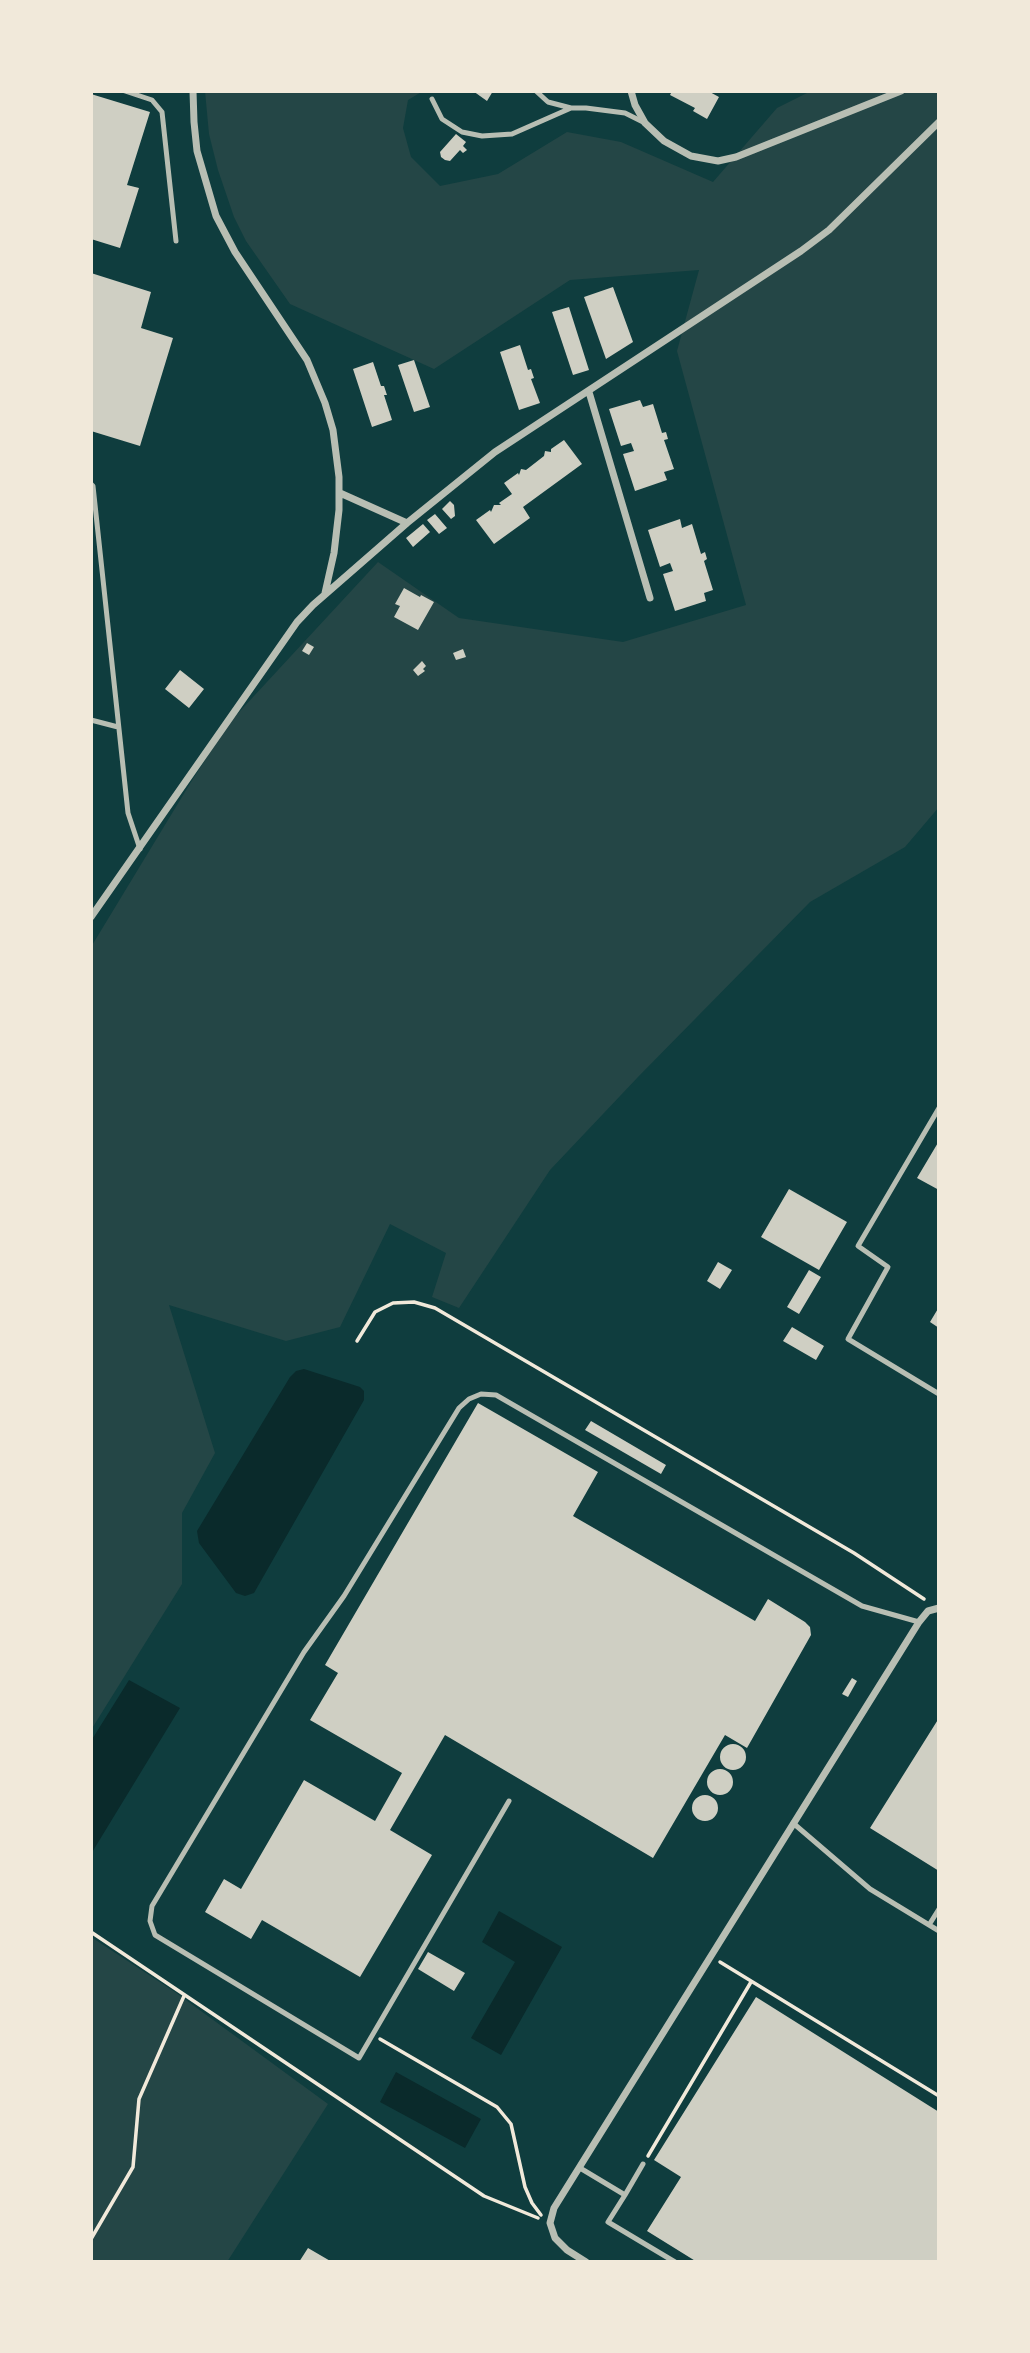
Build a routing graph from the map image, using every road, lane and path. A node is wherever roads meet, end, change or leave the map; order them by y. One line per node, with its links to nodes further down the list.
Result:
1 (125, 91): 10 (lane)
2 (193, 91): 13 (street)
3 (536, 91): 7 (lane)
4 (631, 91): 9 (street)
5 (901, 91): 9 (street)
6 (432, 99): 7 (lane)
7 (571, 108): 9 (lane)
8 (939, 122): 11 (street)
9 (645, 123)
10 (176, 241)
11 (589, 391): 14 (street); 16 (street)
12 (91, 484): 18 (lane)
13 (340, 493): 14 (street); 15 (street)
14 (407, 523): 15 (street)
15 (325, 594): 19 (street)
16 (650, 598)
17 (91, 720): 18 (lane)
18 (118, 727): 19 (lane)
19 (140, 849): 20 (street)
20 (91, 917)
21 (939, 1108): 23 (lane)
22 (357, 1341): 24 (path)
23 (939, 1394)
24 (939, 1608): 25 (street)
25 (919, 1622): 27 (street); 35 (lane)
26 (509, 1801): 35 (lane)
27 (793, 1823): 29 (lane); 32 (street)
28 (939, 1909): 29 (lane)
29 (929, 1925): 30 (lane)
30 (939, 1931)
31 (91, 1932): 34 (path)
32 (711, 1957): 33 (path); 38 (street)
33 (751, 1981): 36 (path); 37 (path)
34 (185, 1995): 40 (path); 41 (path)
35 (373, 2034): 40 (path)
36 (939, 2095)
37 (643, 2164): 39 (lane)
38 (580, 2168): 39 (lane); 40 (street)
39 (625, 2194): 43 (lane)
40 (550, 2223): 42 (street)
41 (91, 2239)
42 (586, 2262)
43 (675, 2262)

